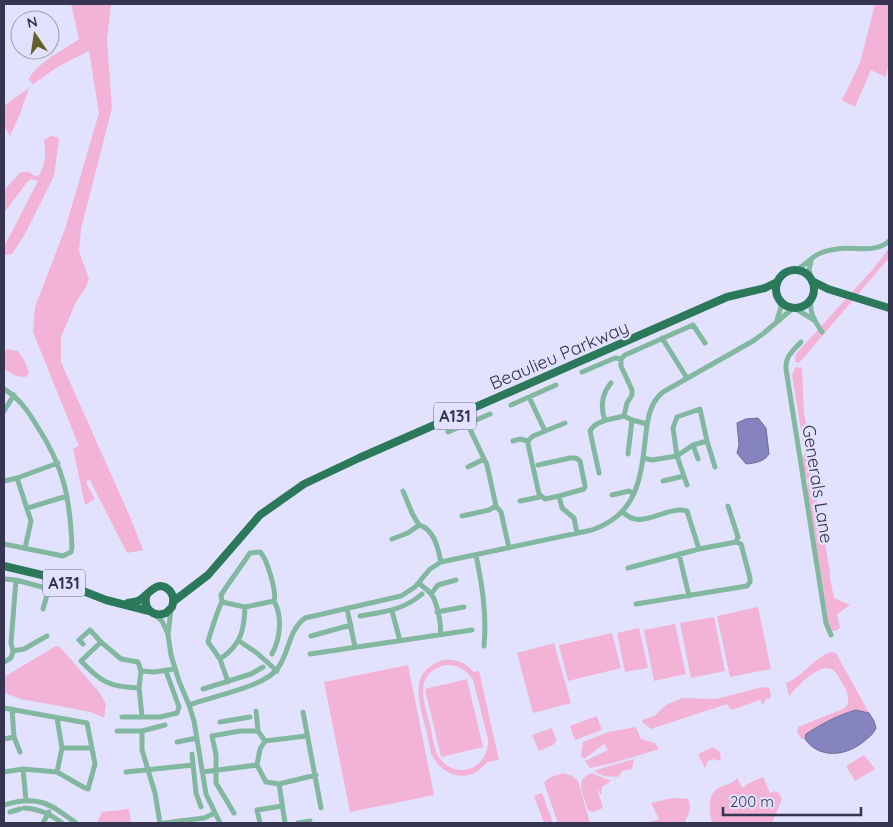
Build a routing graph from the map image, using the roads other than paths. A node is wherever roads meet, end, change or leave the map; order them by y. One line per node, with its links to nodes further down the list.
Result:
1 (889, 241): 2 (street)
2 (811, 259): 3 (street); 4 (street)
3 (796, 270): 4 (highway); 5 (highway)
4 (812, 279): 7 (highway); 8 (highway)
5 (777, 282): 6 (highway, Beaulieu Parkway / A131); 9 (highway)
6 (747, 291): 9 (highway, Beaulieu Parkway / A131); 85 (highway, Beaulieu Parkway / A131)
7 (842, 292): 8 (highway); 10 (highway)
8 (812, 299): 11 (highway); 13 (street)
9 (778, 300): 11 (highway); 12 (street)
10 (889, 308)
11 (794, 309): 12 (street); 13 (street)
12 (777, 320): 20 (street)
13 (814, 321): 14 (street)
14 (822, 332)
15 (662, 338): 17 (street); 18 (street); 20 (street)
16 (801, 342): 111 (street, Generals Lane)
17 (705, 343)
18 (621, 359): 19 (street); 29 (street)
19 (582, 372)
20 (687, 378): 34 (street)
21 (611, 383): 30 (street)
22 (556, 385): 25 (street)
23 (4, 389): 24 (street)
24 (14, 395): 27 (street); 46 (street)
25 (529, 397): 26 (street); 35 (street)
26 (511, 405)
27 (4, 411)
28 (490, 414): 33 (street)
29 (624, 416): 30 (street); 31 (street)
30 (605, 420): 50 (street)
31 (632, 420): 34 (street); 41 (street)
32 (565, 423): 35 (street)
33 (467, 424): 36 (street); 44 (street)
34 (647, 424): 43 (street)
35 (545, 431): 39 (street)
36 (448, 432)
37 (514, 440): 39 (street)
38 (707, 440): 40 (street); 42 (street); 49 (street)
39 (528, 441): 61 (street)
40 (693, 445): 42 (street); 45 (street)
41 (628, 454)
42 (677, 456): 43 (street); 51 (street)
43 (643, 458): 57 (street)
44 (484, 459): 48 (street); 63 (street)
45 (698, 459)
46 (58, 463): 52 (street); 59 (street)
47 (538, 465): 60 (street)
48 (468, 467)
49 (715, 467)
50 (599, 473)
51 (684, 476): 54 (street); 55 (street)
52 (17, 478): 53 (street); 65 (street)
53 (4, 481)
54 (663, 481)
55 (687, 485)
56 (403, 491): 68 (street)
57 (634, 494): 58 (street); 66 (street)
58 (612, 495)
59 (67, 496): 65 (street); 73 (street)
60 (559, 496): 61 (street); 69 (street)
61 (540, 497): 62 (street)
62 (520, 501)
63 (496, 506): 67 (street); 74 (street)
64 (728, 506): 71 (street)
65 (28, 508): 73 (street)
66 (623, 512): 69 (street); 75 (street)
67 (462, 516)
68 (419, 525): 70 (street); 78 (street)
69 (577, 533): 74 (street)
70 (392, 539)
71 (736, 542): 75 (street); 92 (street)
72 (4, 544): 73 (street)
73 (25, 548)
74 (509, 548): 77 (street)
75 (699, 548): 76 (street)
76 (680, 554): 80 (street); 92 (street)
77 (476, 555): 78 (street); 119 (street)
78 (442, 562): 84 (street)
79 (4, 566): 96 (highway, A131)
80 (628, 568)
81 (4, 579): 82 (street)
82 (16, 580): 86 (street); 120 (street)
83 (456, 580): 91 (street)
84 (419, 583): 91 (street); 100 (street)
85 (194, 586): 87 (highway); 93 (highway, Beaulieu Parkway / A131)
86 (49, 588): 88 (street); 101 (street)
87 (167, 588): 89 (highway); 93 (highway)
88 (64, 593)
89 (147, 594): 96 (highway); 104 (highway)
90 (422, 594): 103 (street)
91 (431, 594): 105 (street)
92 (689, 596): 97 (street)
93 (174, 601): 102 (highway)
94 (274, 601): 95 (street); 98 (street); 121 (street)
95 (222, 602): 98 (street); 123 (street)
96 (124, 604): 104 (highway, A131)
97 (636, 604)
98 (244, 607): 114 (street)
99 (464, 607): 105 (street)
100 (347, 608): 107 (street); 129 (street)
101 (43, 609)
102 (171, 609): 104 (highway); 109 (street)
103 (392, 611): 106 (street); 115 (street)
104 (152, 612): 109 (street)
105 (438, 612): 110 (street)
106 (360, 616)
107 (351, 625): 113 (street); 118 (street)
108 (472, 630): 110 (street)
109 (168, 635): 126 (street)
110 (440, 635): 115 (street)
111 (831, 635)
112 (47, 636): 120 (street)
113 (311, 636)
114 (239, 641): 123 (street); 129 (street)
115 (400, 641): 118 (street)
116 (101, 642): 117 (street); 127 (street); 131 (street)
117 (83, 644)
118 (355, 646): 122 (street)
119 (484, 646)
120 (13, 652): 124 (street)
121 (272, 654)
122 (310, 654)
123 (220, 659): 130 (street)
124 (4, 662)
125 (263, 667): 130 (street)
126 (174, 669): 128 (street); 133 (street)
127 (141, 671): 128 (street); 131 (street)
128 (166, 671): 138 (street)
129 (277, 671): 133 (street)
130 (228, 682): 132 (street)
131 (138, 688): 138 (street)
132 (204, 689)
133 (189, 705): 151 (street)
134 (4, 708): 135 (street)
135 (12, 708): 140 (street); 149 (street)
136 (256, 711): 145 (street)
137 (302, 712): 150 (street)
138 (142, 716): 141 (street)
139 (250, 717): 142 (street)
140 (58, 718): 155 (street); 156 (street)
141 (122, 718)
142 (237, 720): 143 (street); 148 (street)
143 (220, 722)
144 (165, 725): 147 (street)
145 (258, 730): 148 (street); 153 (street)
146 (117, 731): 147 (street)
147 (142, 731): 162 (street)
148 (240, 731): 163 (street)
149 (14, 736): 152 (street); 157 (street)
150 (306, 736): 153 (street); 168 (street)
151 (198, 738): 154 (street); 167 (street)
152 (4, 739)
153 (264, 741): 159 (street)
154 (177, 742)
155 (62, 748): 156 (street); 165 (street)
156 (92, 748): 165 (street)
157 (20, 752)
158 (192, 754): 160 (street)
159 (256, 765): 163 (street); 169 (street)
160 (193, 766): 162 (street); 175 (street)
161 (23, 769): 164 (street); 165 (street); 170 (street)
162 (148, 770): 166 (street); 184 (street)
163 (217, 770): 167 (street); 178 (street)
164 (4, 772)
165 (56, 772)
166 (126, 772)
167 (202, 772): 177 (street)
168 (316, 775): 169 (street); 176 (street)
169 (279, 784): 173 (street)
170 (26, 800): 171 (street); 174 (street)
171 (12, 803): 172 (street); 179 (street)
172 (4, 805)
173 (282, 806): 186 (street); 187 (street)
174 (52, 807): 179 (street); 183 (street)
175 (201, 807)
176 (321, 808)
177 (215, 813): 184 (street); 185 (street)
178 (234, 813)
179 (48, 814): 181 (street); 182 (street)
180 (310, 821): 188 (street)
181 (42, 823)
182 (62, 823)
183 (76, 823)
184 (162, 823)
185 (220, 823)
186 (260, 823)
187 (285, 823)
188 (298, 823)

